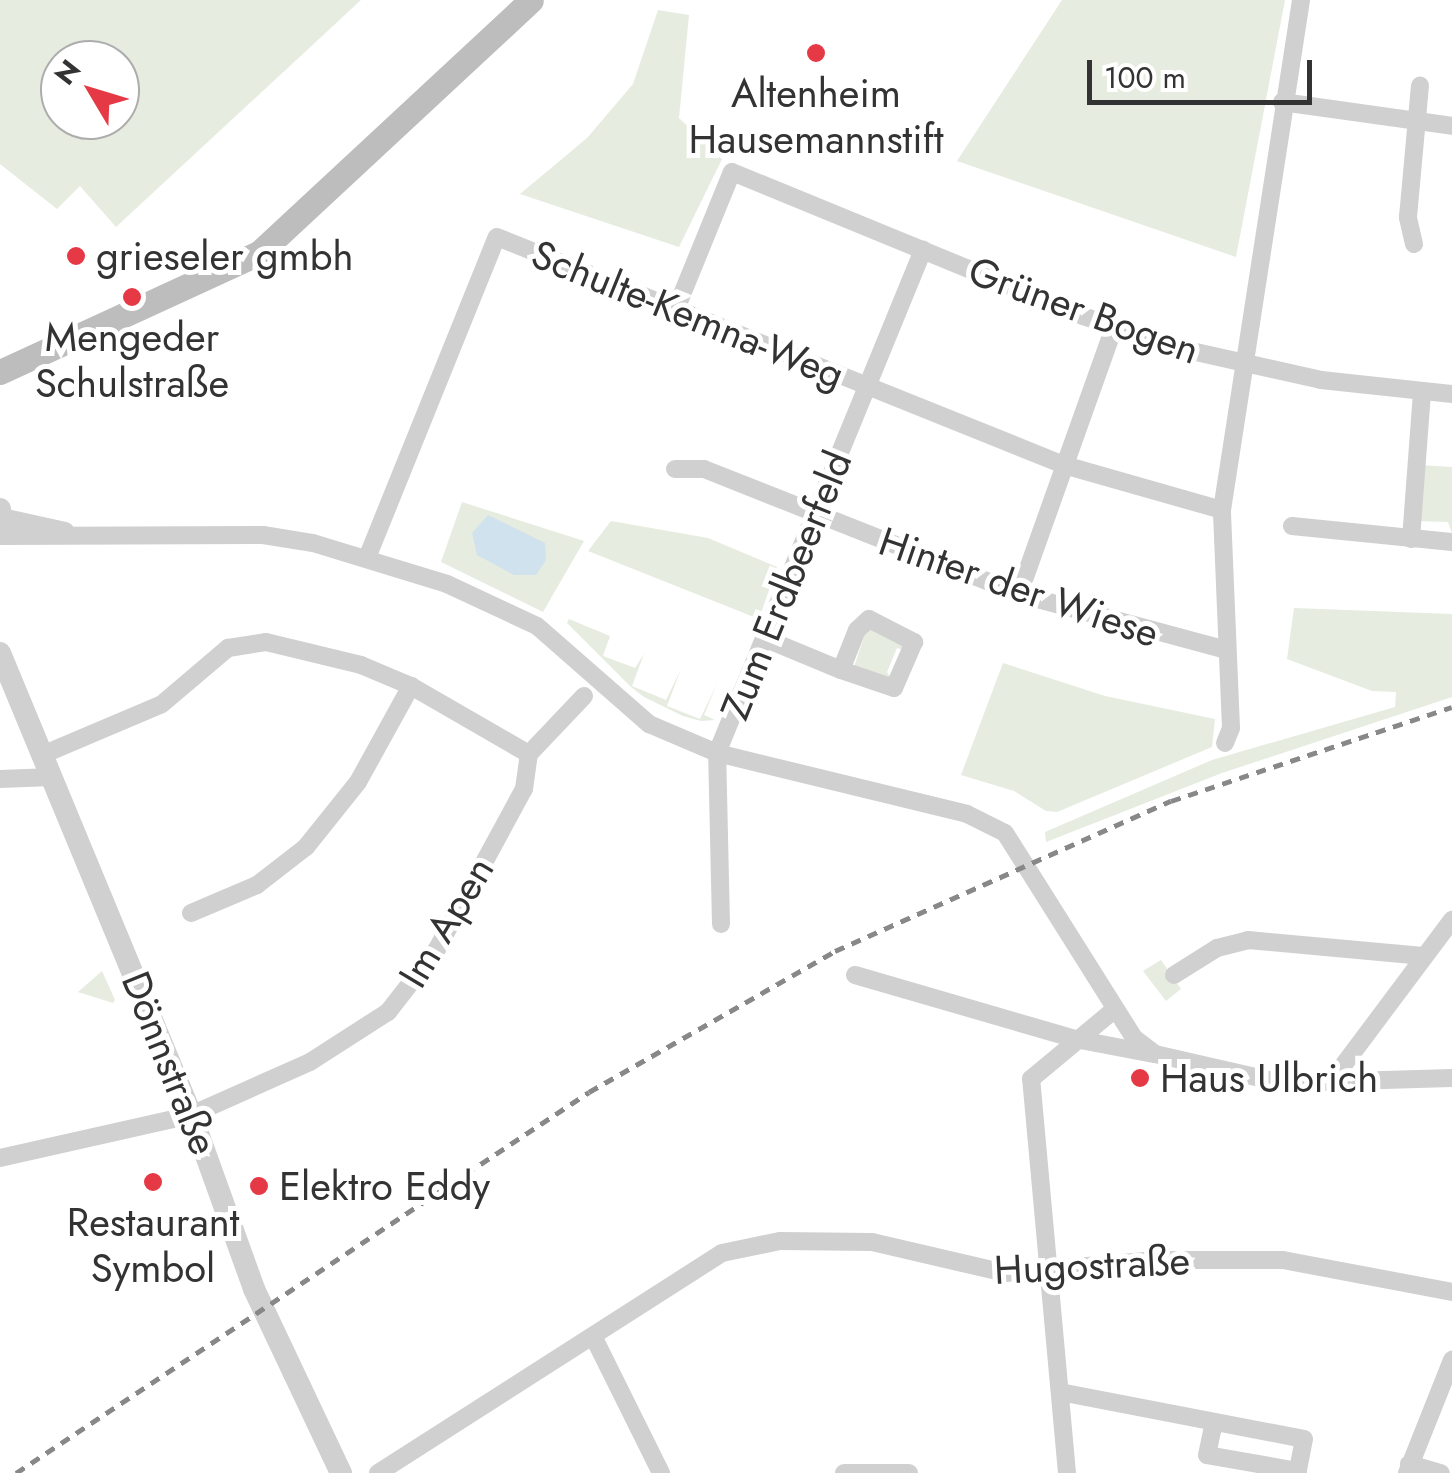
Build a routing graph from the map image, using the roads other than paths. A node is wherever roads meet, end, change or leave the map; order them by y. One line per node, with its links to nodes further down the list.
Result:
1 (531, 0): 12 (main road)
2 (1301, 0): 4 (street)
3 (1420, 86): 5 (street)
4 (1282, 102): 5 (street); 11 (street)
5 (1416, 124): 6 (street); 7 (street)
6 (1452, 126)
7 (1414, 244)
8 (922, 250): 9 (street, Grüner Bogen); 10 (street, Grüner Bogen); 13 (street, Zum Erdbeerfeld)
9 (676, 310): 13 (street, Schulte-Kemna-Weg); 24 (street, Schulte-Kemna-Weg)
10 (1114, 327): 11 (street, Grüner Bogen); 16 (street)
11 (1242, 364): 14 (street, Grüner Bogen); 18 (street)
12 (0, 372)
13 (867, 386): 16 (street, Schulte-Kemna-Weg); 19 (street, Zum Erdbeerfeld)
14 (1422, 393): 15 (street, Grüner Bogen); 22 (street)
15 (1452, 394)
16 (1064, 465): 18 (street, Schulte-Kemna-Weg); 25 (street)
17 (675, 469): 19 (street, Hinter der Wiese)
18 (1222, 510): 27 (street)
19 (814, 515): 25 (street, Hinter der Wiese); 26 (street, Zum Erdbeerfeld)
20 (0, 522): 24 (street)
21 (1292, 526): 22 (street)
22 (1411, 539): 23 (street)
23 (1452, 542)
24 (367, 558): 33 (street)
25 (1018, 594): 27 (street, Hinter der Wiese)
26 (764, 638): 29 (street); 33 (street, Zum Erdbeerfeld)
27 (1227, 650): 32 (street)
28 (0, 652): 35 (street, Dönnstraße)
29 (841, 670)
30 (411, 686): 34 (street); 35 (street); 37 (street)
31 (584, 696): 34 (street, Im Apen)
32 (1225, 742)
33 (718, 753): 39 (street); 43 (street)
34 (529, 754): 48 (street, Im Apen)
35 (47, 766): 36 (street); 48 (street, Dönnstraße)
36 (0, 779)
37 (191, 913)
38 (1452, 920): 40 (street)
39 (721, 924)
40 (1423, 956): 42 (street); 47 (street)
41 (855, 975): 44 (street)
42 (1174, 975)
43 (1115, 1009): 44 (street); 45 (street)
44 (1076, 1039): 45 (street); 50 (street)
45 (1155, 1054): 47 (street)
46 (1452, 1078): 47 (street)
47 (1330, 1083)
48 (191, 1115): 49 (street, Im Apen); 57 (street, Dönnstraße)
49 (0, 1158)
50 (1048, 1268): 51 (street, Hugostraße); 52 (street, Hugostraße); 54 (street)
51 (1452, 1292)
52 (594, 1338): 58 (street, Hugostraße); 59 (street)
53 (1452, 1360): 56 (street)
54 (1060, 1392): 55 (street); 62 (street)
55 (1214, 1423): 55 (street)
56 (1408, 1468): 63 (street)
57 (341, 1473)
58 (378, 1473)
59 (661, 1473)
60 (844, 1473): 61 (street)
61 (909, 1473)
62 (1067, 1473)
63 (1441, 1473)

